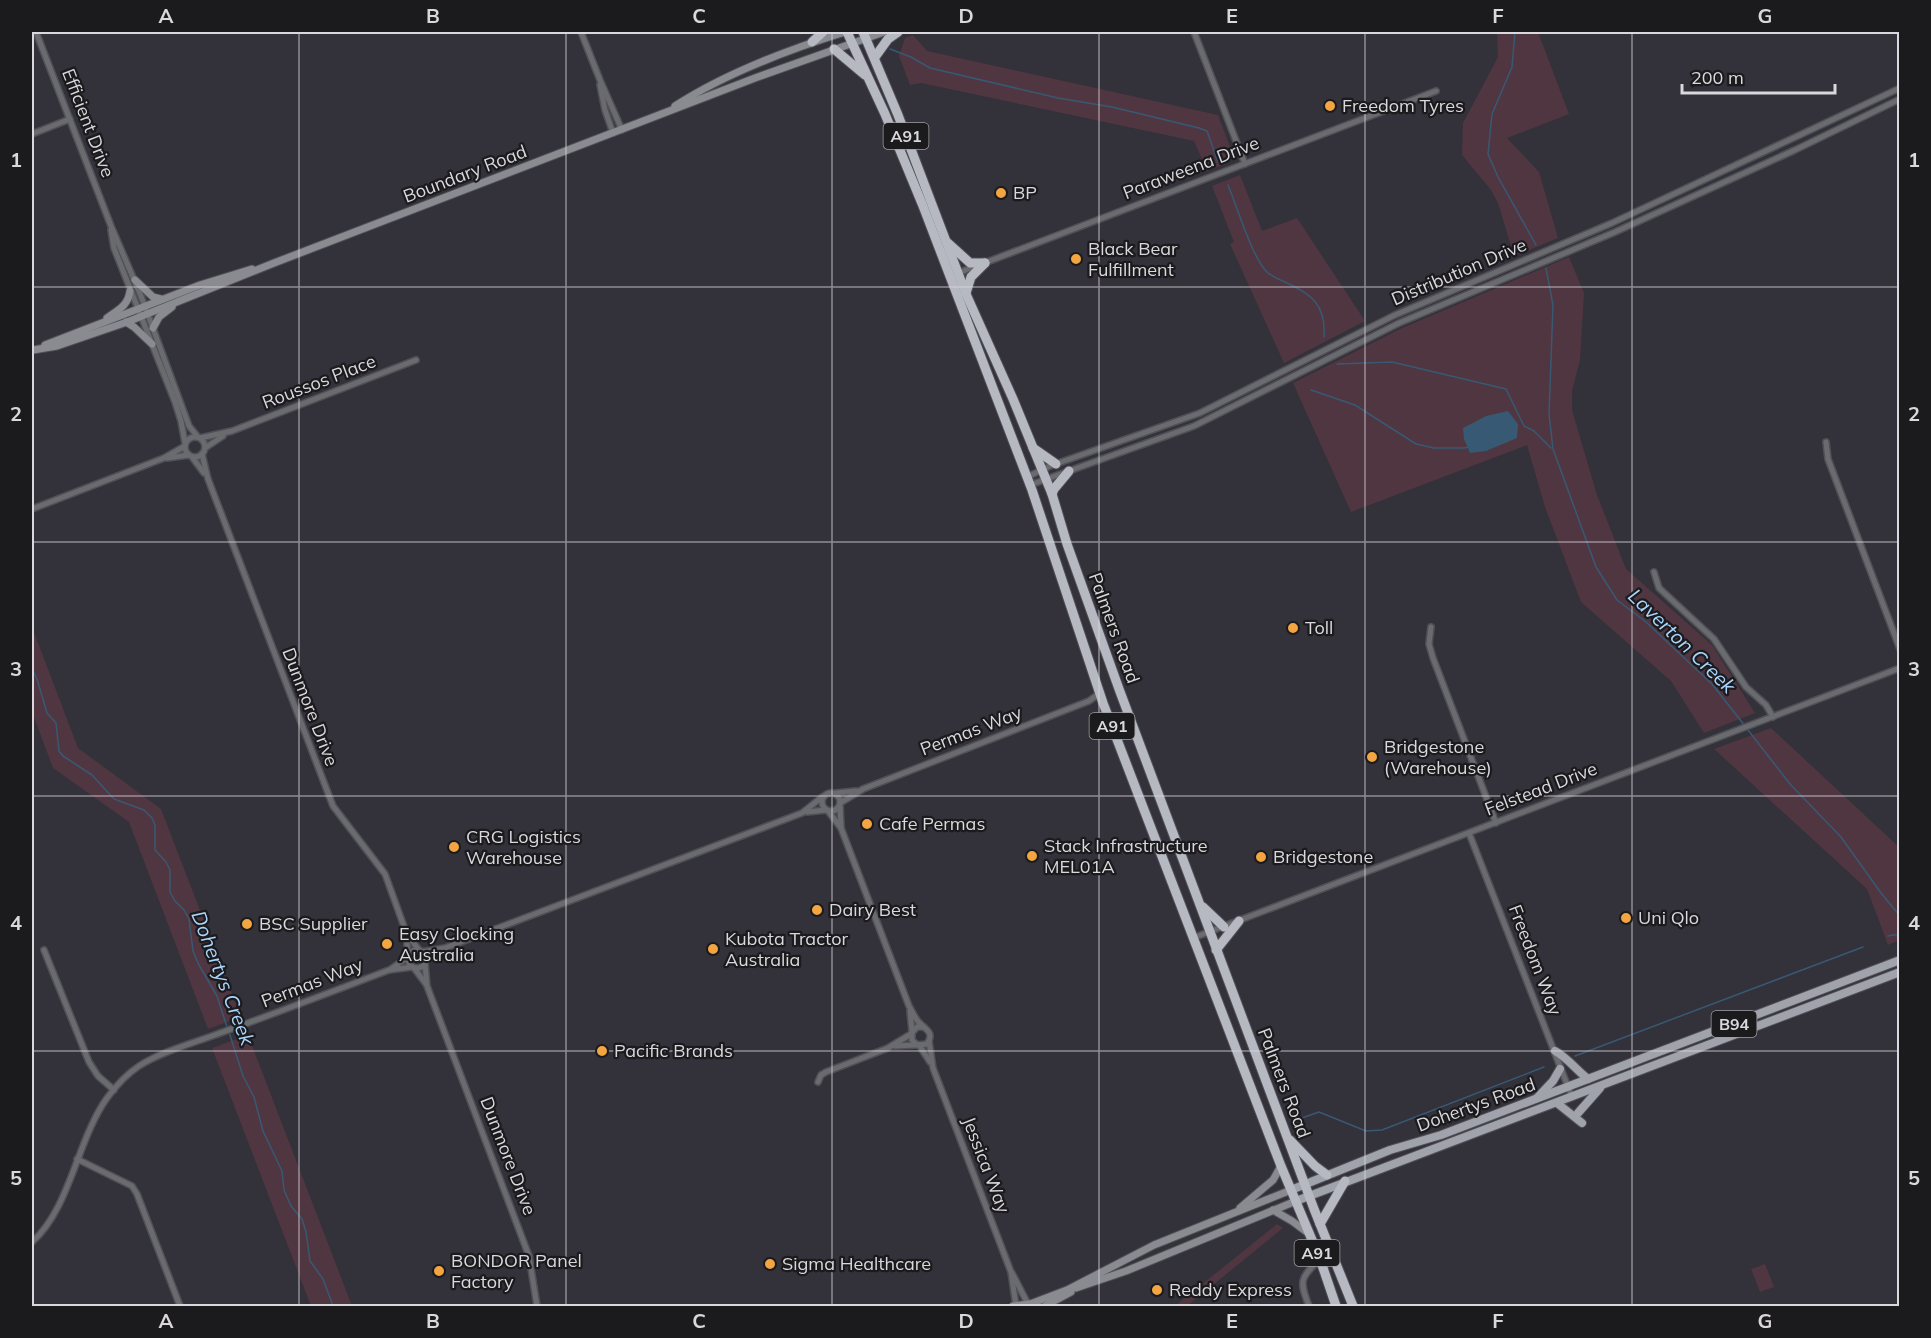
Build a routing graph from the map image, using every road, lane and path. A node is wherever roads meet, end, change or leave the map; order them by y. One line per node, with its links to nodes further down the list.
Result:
1 (36, 32): 21 (street, Efficient Drive)
2 (581, 32): 14 (street)
3 (823, 32): 9 (highway)
4 (846, 32): 9 (main road, Boundary Road); 10 (highway, Palmers Road / A91)
5 (884, 32): 8 (main road, Boundary Road)
6 (898, 32): 12 (highway)
7 (1196, 32): 27 (street)
8 (865, 35): 10 (main road, Boundary Road); 12 (highway, Palmers Road / A91)
9 (812, 42): 15 (main road, Boundary Road)
10 (852, 43): 11 (main road, Boundary Road); 13 (highway, Palmers Road / A91)
11 (834, 49): 13 (highway); 17 (main road, Boundary Road)
12 (875, 57): 32 (highway, Palmers Road / A91)
13 (867, 76): 36 (highway, Palmers Road / A91)
14 (600, 80): 22 (street); 23 (street)
15 (711, 86): 17 (main road); 20 (main road, Boundary Road)
16 (1899, 88): 25 (street, Distribution Drive)
17 (725, 90): 20 (main road, Boundary Road)
18 (1436, 91): 27 (street, Paraweena Drive)
19 (1899, 99): 26 (street, Distribution Drive)
20 (665, 113): 22 (main road, Boundary Road)
21 (70, 119): 24 (street); 30 (street, Efficient Drive)
22 (622, 130): 23 (main road, Boundary Road)
23 (613, 133): 34 (main road, Boundary Road)
24 (32, 134)
25 (1791, 140): 26 (street); 28 (street, Distribution Drive)
26 (1795, 150): 29 (street, Distribution Drive)
27 (1245, 164): 35 (street, Paraweena Drive)
28 (1635, 212): 29 (street); 31 (street, Distribution Drive)
29 (1639, 221): 33 (street, Distribution Drive)
30 (111, 226): 38 (street, Efficient Drive); 40 (street, Efficient Drive)
31 (1582, 236): 33 (street); 44 (street, Distribution Drive)
32 (946, 242): 35 (highway); 37 (highway, Palmers Road / A91)
33 (1587, 244): 45 (street, Distribution Drive)
34 (274, 263): 42 (main road, Boundary Road); 43 (main road, Boundary Road)
35 (985, 263): 37 (street, Paraweena Drive); 41 (highway)
36 (946, 271): 37 (street, Paraweena Drive); 39 (highway, Palmers Road / A91)
37 (958, 273): 39 (street); 41 (highway, Palmers Road / A91)
38 (135, 280): 42 (main road); 46 (street, Efficient Drive)
39 (951, 282): 76 (highway, Palmers Road / A91)
40 (130, 291): 46 (street, Efficient Drive); 49 (main road)
41 (966, 294): 68 (highway, Palmers Road / A91)
42 (163, 299): 46 (main road, Boundary Road)
43 (185, 299): 46 (main road, Boundary Road); 50 (main road)
44 (1429, 301): 45 (street); 48 (street, Distribution Drive)
45 (1432, 309): 51 (street, Distribution Drive)
46 (143, 311): 47 (main road, Boundary Road); 49 (main road, Boundary Road); 50 (street); 52 (street)
47 (126, 322): 52 (main road); 53 (main road, Boundary Road)
48 (1380, 322): 51 (street); 55 (street, Distribution Drive)
49 (94, 326): 53 (main road, Boundary Road)
50 (153, 328): 61 (street)
51 (1385, 331): 56 (street, Distribution Drive)
52 (152, 345): 65 (street)
53 (32, 350)
54 (416, 360): 59 (street, Roussos Place)
55 (1279, 372): 56 (street); 57 (street, Distribution Drive)
56 (1284, 381): 60 (street, Distribution Drive)
57 (1178, 422): 58 (street, Distribution Drive); 60 (street)
58 (1154, 430): 62 (street, Distribution Drive); 63 (street)
59 (232, 431): 61 (street, Roussos Place); 67 (street, Roussos Place)
60 (1182, 431): 63 (street, Distribution Drive)
61 (199, 437): 65 (street); 67 (street)
62 (1135, 437): 66 (street); 72 (street, Distribution Drive)
63 (1157, 440): 66 (street, Distribution Drive)
64 (1826, 442): 81 (street)
65 (185, 444): 70 (street); 71 (street)
66 (1138, 447): 73 (street, Distribution Drive)
67 (205, 448): 69 (street)
68 (1033, 448): 72 (highway); 74 (highway, Palmers Road / A91)
69 (202, 454): 70 (street); 75 (street, Dunmore Drive)
70 (191, 456): 71 (street); 75 (street, Dunmore Drive)
71 (165, 459): 78 (street)
72 (1056, 464): 74 (street, Distribution Drive)
73 (1069, 471): 74 (street, Distribution Drive); 77 (highway)
74 (1044, 475): 76 (street, Distribution Drive); 76 (street, Distribution Drive); 77 (highway, Palmers Road / A91)
75 (208, 479): 99 (street, Dunmore Drive)
76 (1028, 481): 83 (highway, Palmers Road / A91)
77 (1052, 494): 96 (highway, Palmers Road / A91)
78 (32, 509)
79 (1654, 572): 86 (street)
80 (1431, 627): 93 (street)
81 (1899, 649)
82 (1899, 668): 86 (street, Felstead Drive)
83 (1100, 693): 84 (street, Permas Way); 85 (highway, Palmers Road / A91)
84 (1089, 701): 85 (street, Permas Way); 87 (street, Permas Way)
85 (1103, 703): 101 (highway, Palmers Road / A91)
86 (1773, 717): 93 (street, Felstead Drive)
87 (863, 789): 88 (street, Permas Way); 90 (street, Permas Way)
88 (834, 793): 89 (street); 90 (street)
89 (822, 797): 91 (street); 92 (street)
90 (840, 804): 91 (street); 94 (street)
91 (827, 810): 92 (street); 94 (street)
92 (802, 813): 102 (street)
93 (1496, 823): 95 (street, Felstead Drive)
94 (841, 828): 113 (street)
95 (1469, 833): 97 (street, Felstead Drive); 119 (street, Freedom Way)
96 (1199, 903): 98 (highway); 100 (highway, Palmers Road / A91)
97 (1239, 921): 98 (street, Felstead Drive); 104 (highway)
98 (1224, 927): 100 (street, Felstead Drive)
99 (406, 932): 105 (street, Dunmore Drive); 106 (street, Dunmore Drive)
100 (1210, 932): 101 (street, Felstead Drive); 104 (highway, Palmers Road / A91)
101 (1193, 938): 134 (highway, Palmers Road / A91)
102 (445, 948): 105 (street); 108 (street)
103 (44, 950): 126 (street)
104 (1216, 950): 132 (highway, Palmers Road / A91)
105 (421, 951): 106 (street); 108 (street)
106 (408, 956): 109 (street); 110 (street, Permas Way)
107 (1899, 960): 122 (main road, Dohertys Road / B94)
108 (425, 962): 109 (street); 112 (street, Dunmore Drive)
109 (413, 967): 110 (street, Permas Way); 112 (street, Dunmore Drive)
110 (389, 970): 126 (street, Permas Way)
111 (1899, 972): 124 (main road, Dohertys Road / B94)
112 (427, 986): 151 (street, Dunmore Drive)
113 (909, 1006): 114 (street); 115 (street)
114 (924, 1027): 115 (street); 116 (street)
115 (912, 1033): 117 (street); 118 (street)
116 (929, 1041): 117 (street); 120 (street, Jessica Way)
117 (918, 1045): 118 (street); 120 (street, Jessica Way)
118 (888, 1048): 123 (street)
119 (1555, 1051): 121 (street, Freedom Way); 122 (main road)
120 (933, 1068): 147 (street, Jessica Way)
121 (1560, 1069): 125 (street, Freedom Way); 128 (main road)
122 (1588, 1079): 125 (main road, Dohertys Road / B94)
123 (818, 1082)
124 (1601, 1086): 127 (main road, Dohertys Road / B94); 130 (main road)
125 (1568, 1087): 127 (street, Freedom Way); 128 (main road, Dohertys Road / B94)
126 (114, 1090): 133 (street, Permas Way)
127 (1572, 1098): 129 (main road, Dohertys Road / B94)
128 (1536, 1099): 135 (main road, Dohertys Road / B94)
129 (1557, 1103): 131 (main road); 136 (main road, Dohertys Road / B94)
130 (1578, 1113)
131 (1582, 1123)
132 (1288, 1139): 135 (highway); 137 (highway, Palmers Road / A91)
133 (77, 1159): 145 (street, Permas Way); 150 (street)
134 (1281, 1166): 138 (highway, Palmers Road / A91); 142 (main road)
135 (1327, 1175): 137 (main road, Dohertys Road / B94)
136 (1345, 1181): 139 (main road, Dohertys Road / B94); 143 (highway)
137 (1305, 1184): 138 (main road, Dohertys Road / B94); 139 (highway, Palmers Road / A91)
138 (1291, 1190): 140 (highway, Palmers Road / A91); 142 (main road, Dohertys Road / B94)
139 (1309, 1195): 140 (main road, Dohertys Road / B94); 143 (highway, Palmers Road / A91)
140 (1296, 1201): 141 (main road, Dohertys Road / B94); 144 (highway, Palmers Road / A91)
141 (1273, 1210): 144 (main road); 148 (main road, Dohertys Road / B94)
142 (1234, 1213): 149 (main road, Dohertys Road / B94)
143 (1320, 1224): 157 (highway, Palmers Road / A91)
144 (1310, 1235): 146 (highway, Palmers Road / A91)
145 (32, 1242)
146 (1320, 1259): 155 (street); 156 (highway, Palmers Road / A91)
147 (1011, 1272): 152 (street, Jessica Way); 153 (street, Jessica Way)
148 (1084, 1286): 149 (main road, Dohertys Road / B94); 154 (main road)
149 (1067, 1290): 153 (main road, Dohertys Road / B94)
150 (180, 1306)
151 (537, 1306)
152 (1015, 1306): 153 (main road, Dohertys Road / B94)
153 (1028, 1306)
154 (1045, 1306)
155 (1309, 1306)
156 (1336, 1306)
157 (1353, 1306)

